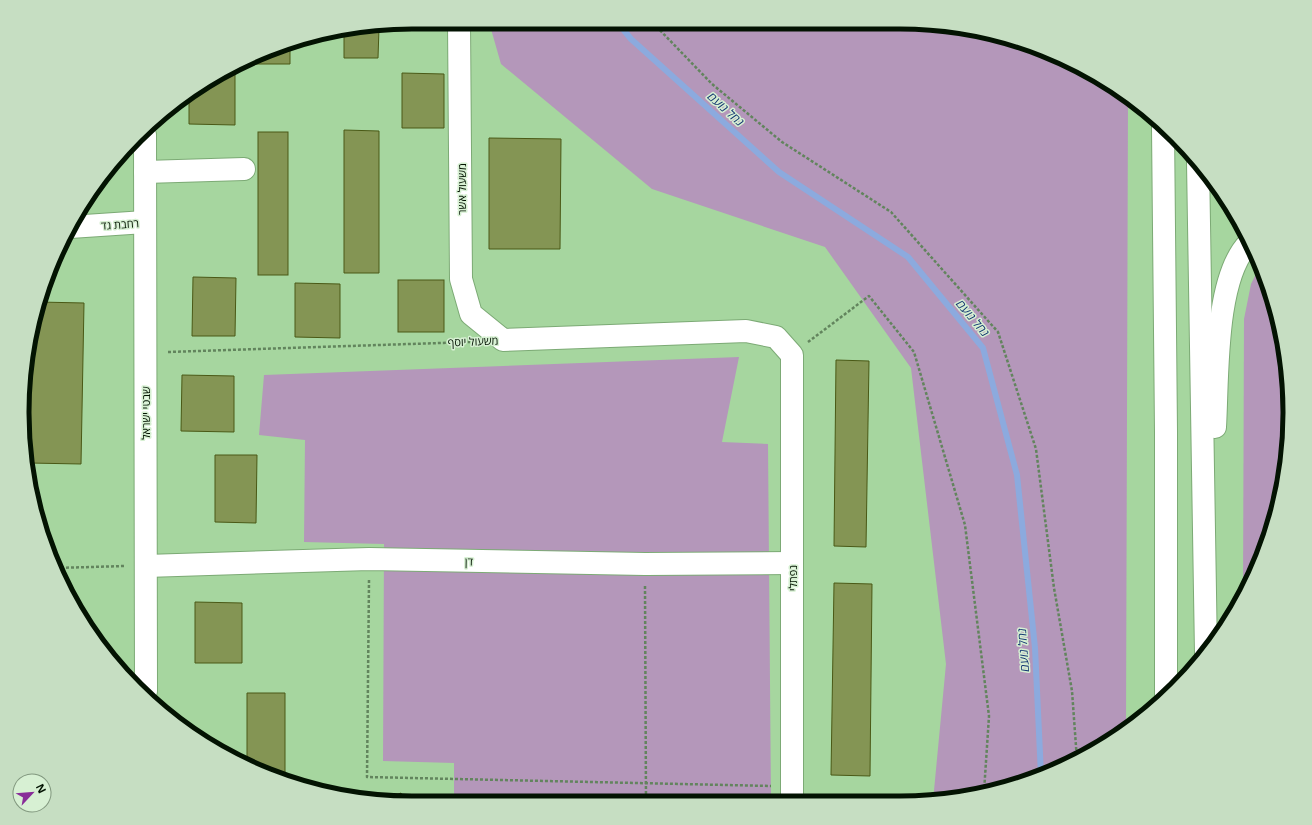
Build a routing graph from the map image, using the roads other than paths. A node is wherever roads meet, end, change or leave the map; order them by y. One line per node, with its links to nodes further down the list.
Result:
1 (460, 29): 10 (main road, משעול אשר)
2 (1163, 134): 17 (main road)
3 (145, 137): 5 (main road, שבטי ישראל)
4 (244, 169): 5 (main road)
5 (145, 172): 7 (main road, שבטי ישראל)
6 (1198, 172): 14 (main road)
7 (145, 222): 8 (main road, רחבת גד); 13 (main road, שבטי ישראל)
8 (77, 227)
9 (1246, 249): 14 (main road)
10 (503, 340): 11 (main road, משעול יוסף)
11 (792, 354): 12 (main road, נפתלי)
12 (792, 563): 13 (main road, דן); 18 (main road, נפתלי)
13 (146, 566): 16 (main road, שבטי ישראל)
14 (1205, 618): 15 (main road)
15 (1206, 644)
16 (146, 688)
17 (1166, 688)
18 (792, 794)

